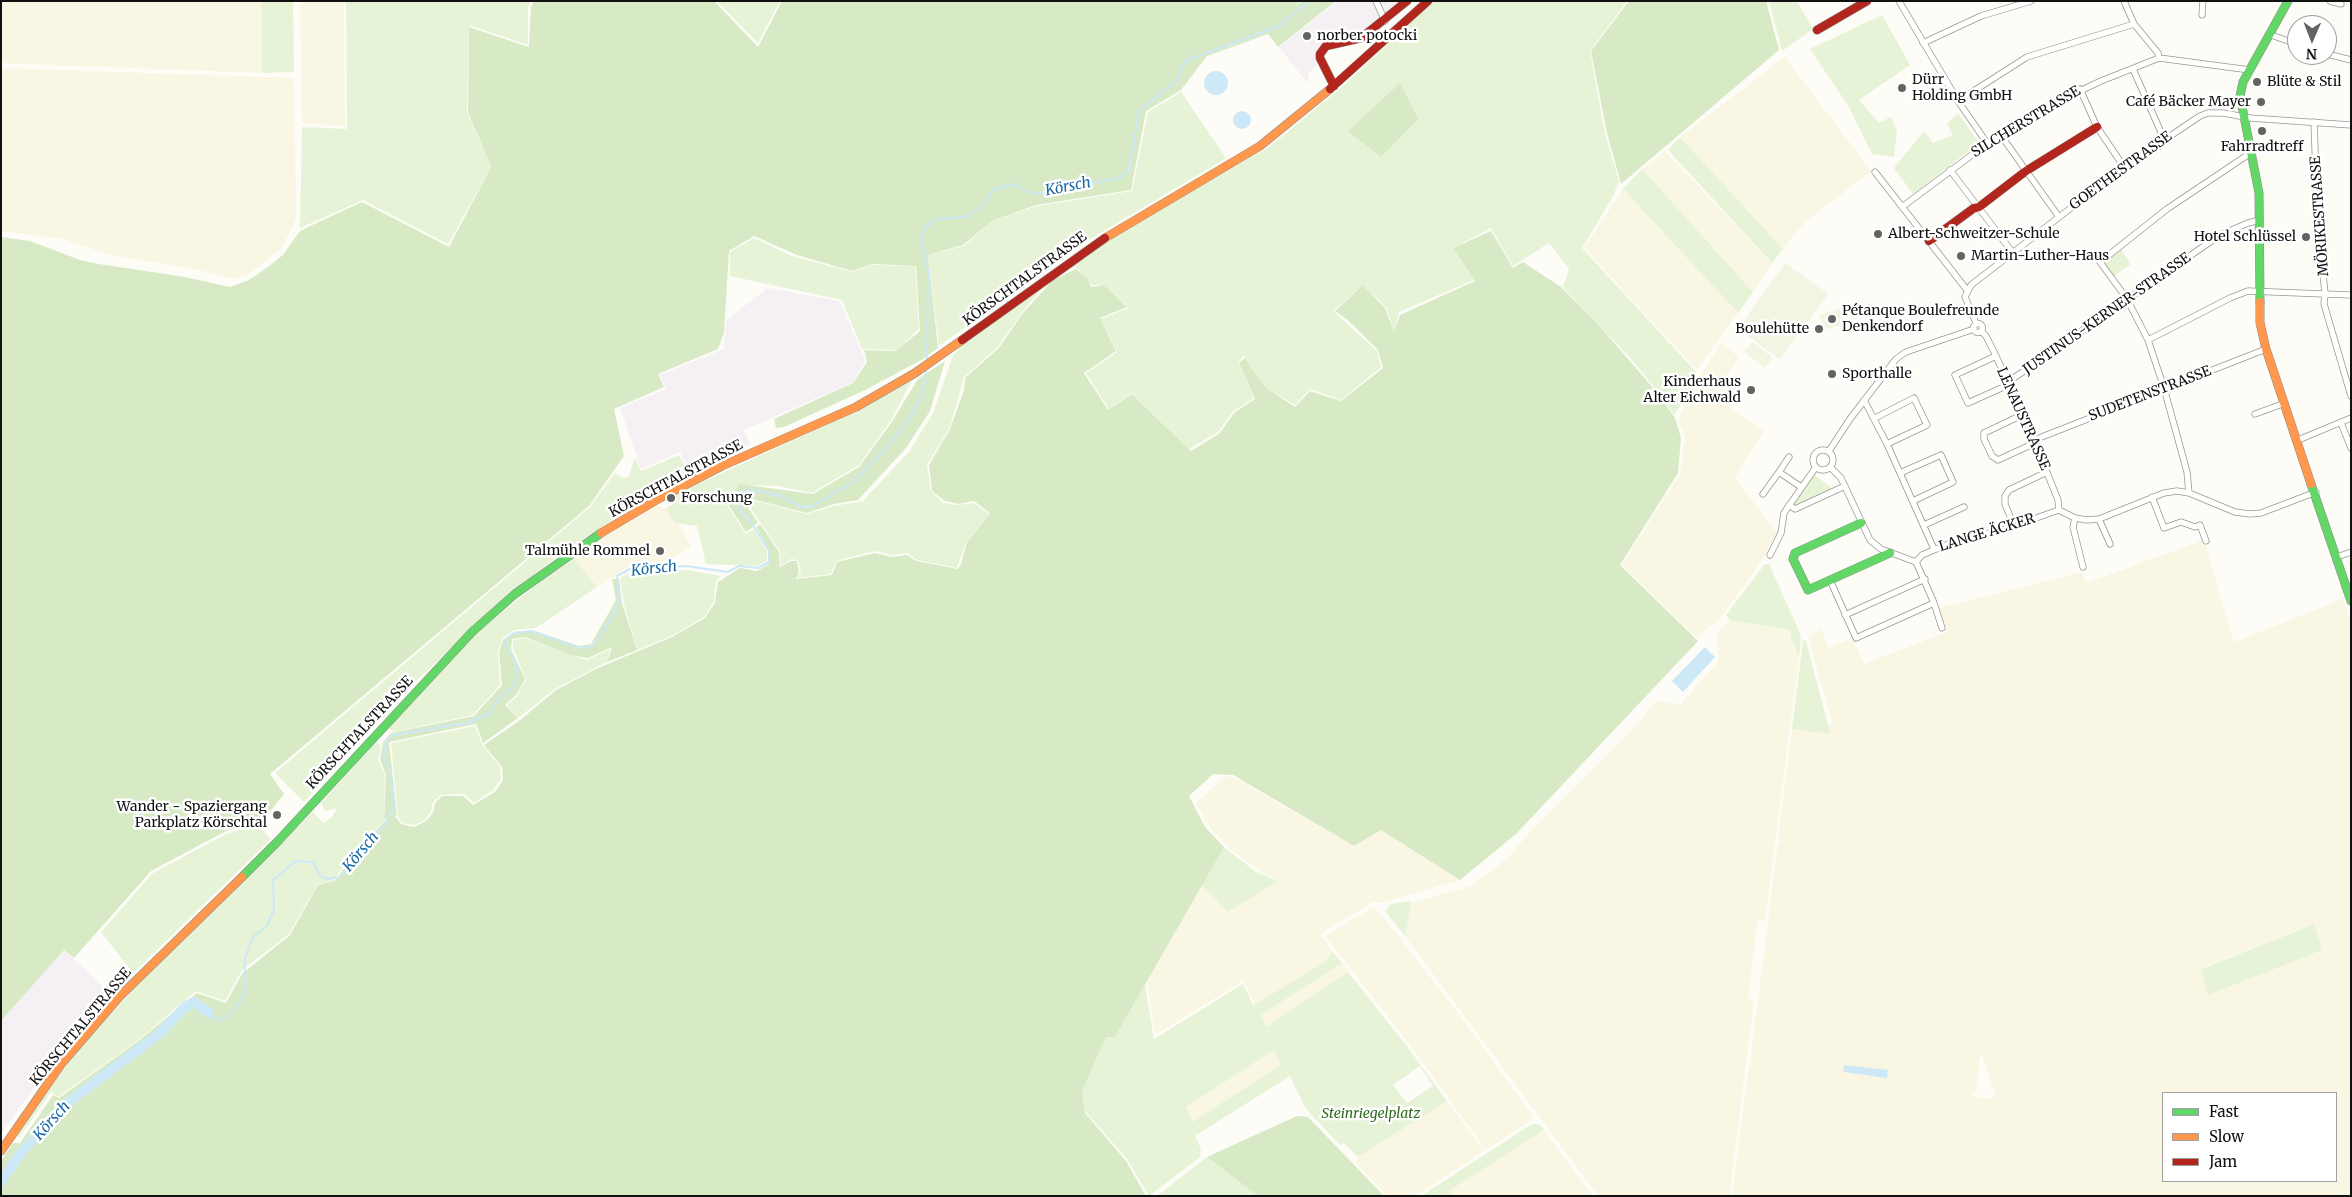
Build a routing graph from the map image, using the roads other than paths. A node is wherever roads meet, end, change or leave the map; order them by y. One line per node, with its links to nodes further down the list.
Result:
1 (1376, 1): 13 (street)
2 (1407, 1): 13 (main road)
3 (1428, 1): 24 (main road, KÖRSCHTALSTRASSE)
4 (1867, 1): 15 (main road)
5 (1899, 1): 18 (street)
6 (2031, 1): 18 (street)
7 (2124, 1): 14 (street)
8 (2203, 1): 12 (street)
9 (2330, 1): 11 (street)
10 (2286, 2): 16 (main road)
11 (2340, 4)
12 (2202, 15)
13 (1385, 20): 24 (main road)
14 (2134, 24): 20 (street); 26 (street)
15 (1817, 30)
16 (2271, 35): 17 (street); 23 (main road)
17 (2287, 41)
18 (1923, 43): 26 (street)
19 (2337, 56): 21 (street)
20 (2159, 58): 22 (street, SILCHERSTRASSE); 23 (street)
21 (2351, 60)
22 (2133, 69): 25 (street, SILCHERSTRASSE); 32 (street)
23 (2250, 70): 27 (main road)
24 (1334, 86): 105 (main road, KÖRSCHTALSTRASSE)
25 (2080, 89): 30 (street); 31 (street, SILCHERSTRASSE)
26 (1958, 102): 33 (street)
27 (2244, 117): 28 (street, GOETHESTRASSE); 32 (street, GOETHESTRASSE); 34 (main road)
28 (2314, 122): 29 (street, GOETHESTRASSE); 47 (street, MÖRIKESTRASSE)
29 (2351, 125)
30 (2097, 127): 35 (street); 37 (main road)
31 (2000, 134): 33 (street, SILCHERSTRASSE); 37 (street)
32 (2164, 139): 35 (street, GOETHESTRASSE)
33 (1987, 143): 36 (street, SILCHERSTRASSE)
34 (2252, 152): 42 (main road); 49 (street)
35 (2124, 167): 41 (street, GOETHESTRASSE)
36 (1950, 170): 39 (street); 40 (street, SILCHERSTRASSE)
37 (2026, 171): 39 (main road); 41 (street)
38 (1875, 172): 40 (street)
39 (1979, 207): 43 (main road); 44 (street)
40 (1902, 208): 43 (street)
41 (2059, 217): 44 (street, GOETHESTRASSE)
42 (2260, 220): 46 (main road); 49 (street, JUSTINUS-KERNER-STRASSE)
43 (1929, 241): 45 (street)
44 (2012, 253): 45 (street, GOETHESTRASSE)
45 (1967, 290): 50 (street)
46 (2259, 292): 47 (street); 51 (street); 52 (main road)
47 (2325, 293): 48 (street); 56 (street, MÖRIKESTRASSE)
48 (2351, 295)
49 (2127, 300): 51 (street); 54 (street, JUSTINUS-KERNER-STRASSE)
50 (1975, 326): 53 (street, LENAUSTRASSE); 57 (street)
51 (2148, 340): 55 (street)
52 (2266, 349): 55 (street, SUDETENSTRASSE); 58 (main road)
53 (1996, 356): 54 (street, LENAUSTRASSE); 54 (street, JUSTINUS-KERNER-STRASSE)
54 (2008, 383): 60 (street, LENAUSTRASSE)
55 (2164, 388): 65 (street, SUDETENSTRASSE); 78 (street)
56 (2351, 396)
57 (1864, 400): 61 (street); 68 (street)
58 (2285, 403): 59 (street); 64 (main road)
59 (2255, 414)
60 (2022, 415): 65 (street, LENAUSTRASSE); 65 (street, SUDETENSTRASSE)
61 (1875, 418): 66 (street); 66 (street)
62 (2351, 418): 63 (street)
63 (2341, 423): 64 (street); 67 (street)
64 (2298, 440): 77 (main road)
65 (2035, 442): 73 (street, LENAUSTRASSE)
66 (1887, 444): 74 (street)
67 (2351, 448)
68 (1829, 451): 70 (street); 71 (street)
69 (1789, 457): 72 (street)
70 (1816, 467): 71 (street); 76 (street)
71 (1830, 467): 75 (street)
72 (1779, 472): 76 (street); 79 (street)
73 (2047, 472): 84 (street, LENAUSTRASSE); 89 (street)
74 (1900, 473): 81 (street); 81 (street)
75 (1846, 486): 82 (street); 87 (street)
76 (1801, 487): 82 (street)
77 (2316, 492): 78 (street); 96 (main road)
78 (2189, 493): 80 (street)
79 (1763, 494)
80 (2152, 497): 86 (street); 90 (street)
81 (1913, 501): 88 (street)
82 (1789, 505): 95 (street)
83 (1964, 507): 88 (street)
84 (2059, 510): 85 (street); 89 (street, LANGE ÄCKER)
85 (2075, 518): 86 (street); 98 (street)
86 (2100, 519): 91 (street)
87 (1862, 523): 94 (street); 100 (main road)
88 (1924, 524): 92 (street)
89 (2014, 526): 92 (street, LANGE ÄCKER)
90 (2206, 541)
91 (2110, 544)
92 (1934, 549): 97 (street, LANGE ÄCKER)
93 (2351, 552): 96 (street)
94 (1890, 553): 97 (street); 100 (main road)
95 (1770, 554)
96 (2337, 557): 101 (main road)
97 (1916, 562): 99 (street)
98 (2083, 567)
99 (1925, 579): 102 (street); 103 (street)
100 (1830, 580): 103 (street)
101 (2351, 601)
102 (1934, 603): 103 (street); 104 (street)
103 (1845, 615)
104 (1942, 628)
105 (1, 1151)

